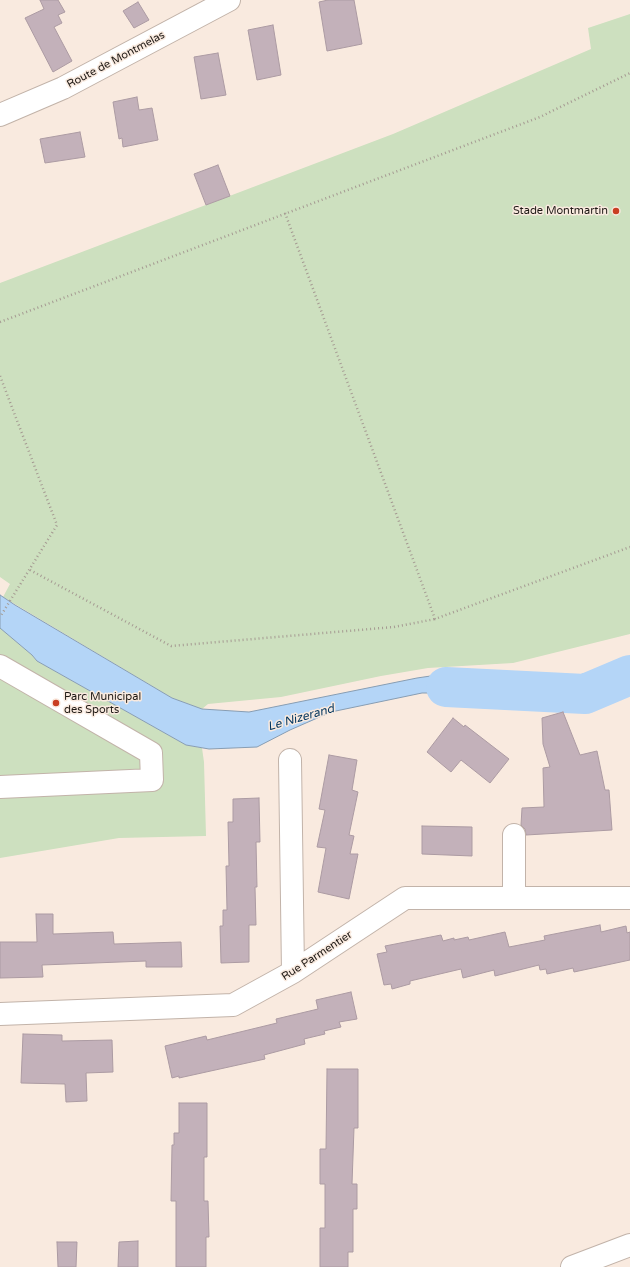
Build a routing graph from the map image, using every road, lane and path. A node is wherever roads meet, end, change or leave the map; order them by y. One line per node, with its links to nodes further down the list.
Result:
1 (229, 0): 3 (street, Route de Montmelas)
2 (630, 73): 4 (path)
3 (0, 115)
4 (285, 213): 5 (path); 10 (path)
5 (0, 322)
6 (0, 376): 8 (path)
7 (630, 547): 10 (path)
8 (30, 570): 9 (path); 10 (path)
9 (0, 617)
10 (435, 619)
11 (0, 666): 13 (street)
12 (290, 760): 17 (street)
13 (0, 788)
14 (514, 835): 15 (street)
15 (514, 898): 16 (street, Rue Parmentier); 17 (street, Rue Parmentier)
16 (630, 898)
17 (293, 972): 18 (street, Rue Parmentier)
18 (0, 1014)
19 (630, 1245): 20 (street)
20 (572, 1267)

